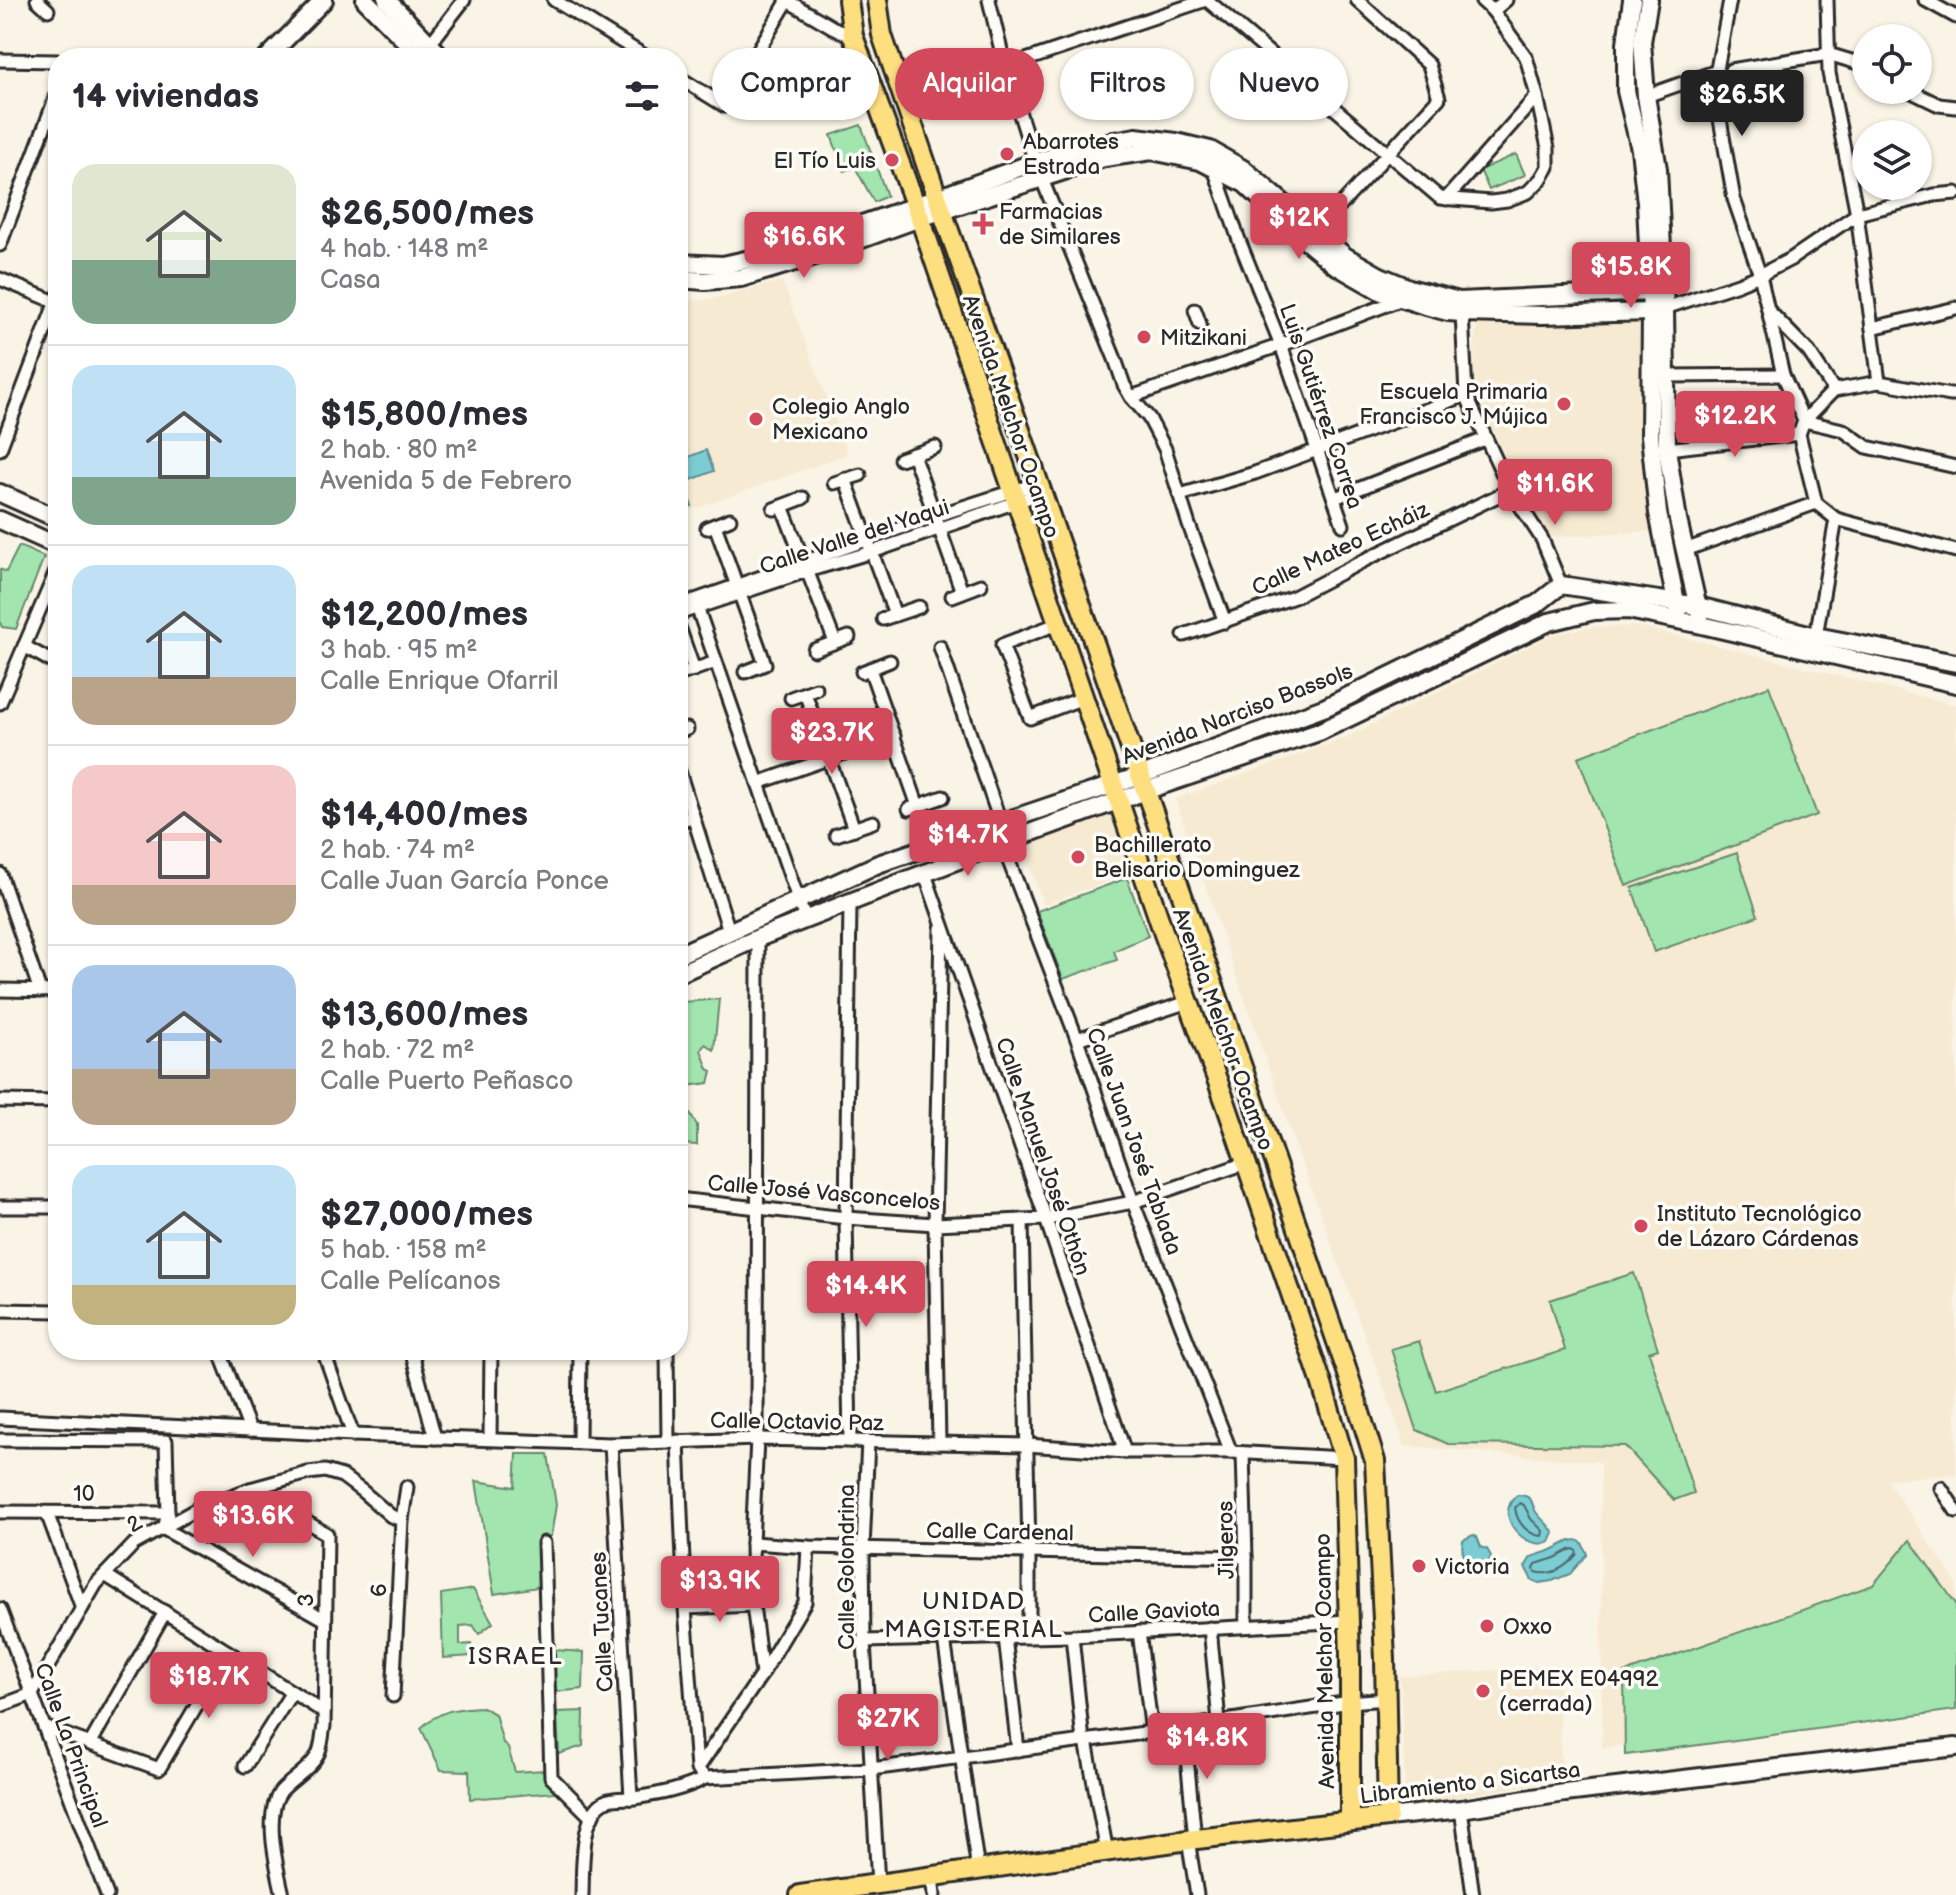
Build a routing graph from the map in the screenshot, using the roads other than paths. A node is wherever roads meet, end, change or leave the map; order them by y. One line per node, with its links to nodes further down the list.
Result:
1 (37, 0): 20 (street)
2 (324, 0): 24 (street)
3 (365, 0): 25 (street)
4 (387, 0): 26 (street)
5 (464, 0): 27 (street)
6 (554, 0): 28 (street)
7 (787, 0): 23 (street); 37 (street)
8 (848, 0): 23 (main road, Avenida Melchor Ocampo)
9 (877, 0): 49 (main road, Avenida Melchor Ocampo)
10 (989, 0): 29 (street)
11 (1207, 0): 30 (street); 44 (street)
12 (1357, 0): 44 (street)
13 (1481, 0): 21 (street)
14 (1506, 0): 21 (street)
15 (1632, 0): 60 (street)
16 (1649, 0): 39 (street)
17 (1730, 0): 36 (street)
18 (1827, 0): 31 (street)
19 (1925, 0): 22 (street)
20 (48, 10)
21 (1493, 11): 38 (street)
22 (1956, 17)
23 (853, 36): 50 (main road, Avenida Melchor Ocampo)
24 (277, 48)
25 (422, 48)
26 (424, 48)
27 (428, 48)
28 (632, 48)
29 (1000, 48)
30 (1044, 54)
31 (1828, 54): 34 (street); 35 (street); 51 (street)
32 (0, 60): 33 (street)
33 (48, 61)
34 (1852, 61)
35 (1731, 70)
36 (1717, 71): 39 (street); 55 (street)
37 (688, 83)
38 (1537, 96): 48 (street); 48 (street)
39 (1646, 96): 60 (street)
40 (1932, 102): 41 (street)
41 (1956, 107)
42 (48, 118): 53 (street)
43 (1022, 120): 46 (street)
44 (1387, 154): 48 (street); 52 (street)
45 (1213, 166): 46 (street); 52 (street); 68 (street, Luis Gutiérrez Correa)
46 (1038, 170): 49 (street); 52 (street); 75 (street)
47 (1956, 193): 51 (street)
48 (1446, 199)
49 (940, 204): 50 (street); 87 (main road, Avenida Melchor Ocampo)
50 (918, 212): 54 (street); 57 (street); 91 (main road, Avenida Melchor Ocampo)
51 (1857, 214): 55 (street); 67 (street)
52 (1311, 237): 59 (street); 60 (street)
53 (0, 245)
54 (688, 263)
55 (1760, 275): 60 (street); 63 (street)
56 (0, 279): 58 (street)
57 (688, 280)
58 (48, 297)
59 (1402, 299): 64 (street); 68 (street)
60 (1657, 302): 64 (street); 70 (street); 112 (street)
61 (1956, 308): 67 (street)
62 (1195, 310): 66 (street)
63 (1768, 310): 69 (street); 72 (street)
64 (1462, 313): 73 (street)
65 (48, 324): 80 (street)
66 (1200, 324)
67 (1872, 328): 71 (street)
68 (1281, 345): 75 (street); 82 (street, Luis Gutiérrez Correa)
69 (1783, 375): 70 (street); 76 (street)
70 (1667, 376): 81 (street)
71 (1879, 382): 72 (street); 74 (street)
72 (1834, 390): 76 (street)
73 (1466, 395): 78 (street); 82 (street)
74 (1956, 395)
75 (1131, 397): 90 (street)
76 (1804, 421): 77 (street); 85 (street)
77 (1799, 434): 81 (street); 94 (street)
78 (1485, 439): 88 (street); 93 (street)
79 (935, 447): 83 (street)
80 (0, 449)
81 (1667, 449): 104 (street)
82 (1318, 450): 90 (street); 93 (street, Luis Gutiérrez Correa)
83 (913, 454): 84 (street); 96 (street)
84 (900, 459)
85 (1956, 467)
86 (860, 475): 102 (street)
87 (1040, 488): 91 (street, Calle Valle del Yaqui); 146 (main road, Avenida Melchor Ocampo)
88 (1510, 490): 109 (street); 119 (street, Calle Mateo Echáiz)
89 (0, 493): 95 (street)
90 (1180, 495): 119 (street)
91 (1015, 496): 96 (street, Calle Valle del Yaqui); 101 (street, Calle Valle del Yaqui); 121 (main road, Avenida Melchor Ocampo)
92 (803, 498): 107 (street)
93 (1335, 498): 100 (street, Luis Gutiérrez Correa)
94 (1816, 503): 98 (street); 104 (street)
95 (48, 512)
96 (935, 516): 101 (street); 102 (street, Calle Valle del Yaqui)
97 (730, 519): 111 (street)
98 (1836, 519): 105 (street); 124 (street)
99 (0, 520): 103 (street)
100 (1343, 525)
101 (939, 529): 106 (street, Calle Valle del Yaqui); 108 (street)
102 (868, 540): 106 (street); 107 (street, Calle Valle del Yaqui)
103 (48, 542)
104 (1685, 550): 115 (street)
105 (1956, 551)
106 (872, 552): 107 (street, Calle Valle del Yaqui); 116 (street)
107 (806, 567): 111 (street, Calle Valle del Yaqui); 127 (street)
108 (981, 585)
109 (1561, 585): 112 (street); 118 (street, Avenida Narciso Bassols)
110 (48, 590): 128 (street)
111 (740, 590): 113 (street, Calle Valle del Yaqui); 138 (street)
112 (1677, 603): 115 (street); 120 (street)
113 (696, 604): 114 (street, Calle Valle del Yaqui); 117 (street, Calle Valle del Yaqui); 134 (street)
114 (688, 605)
115 (1698, 606): 122 (street); 124 (street)
116 (919, 607)
117 (688, 608)
118 (1506, 618): 126 (street); 146 (street, Avenida Narciso Bassols)
119 (1225, 622): 123 (street, Calle Mateo Echáiz)
120 (1679, 622): 122 (street, Avenida Narciso Bassols); 126 (street, Avenida Narciso Bassols)
121 (1057, 624): 141 (main road, Avenida Melchor Ocampo); 141 (street)
122 (1702, 625): 139 (street, Avenida Narciso Bassols)
123 (1184, 635)
124 (1816, 636): 135 (street)
125 (849, 637): 127 (street)
126 (1515, 638): 146 (street, Avenida Narciso Bassols)
127 (835, 642): 130 (street)
128 (24, 646): 132 (street); 142 (street)
129 (940, 647): 153 (street)
130 (814, 650)
131 (688, 654): 136 (street)
132 (48, 659)
133 (890, 661): 143 (street)
134 (716, 662): 136 (street); 145 (street)
135 (1956, 663)
136 (694, 670): 137 (street)
137 (688, 672)
138 (745, 672)
139 (1956, 684)
140 (791, 698): 144 (street)
141 (1083, 698): 147 (main road, Avenida Melchor Ocampo)
142 (0, 703)
143 (894, 736): 144 (street); 148 (street)
144 (829, 759): 145 (street); 154 (street)
145 (758, 783): 159 (street)
146 (1142, 783): 147 (street, Avenida Narciso Bassols); 172 (main road, Avenida Melchor Ocampo)
147 (1116, 792): 153 (street, Avenida Narciso Bassols); 156 (street, Avenida Narciso Bassols); 170 (main road, Avenida Melchor Ocampo)
148 (943, 797)
149 (688, 800): 150 (street)
150 (693, 816): 151 (street); 163 (street)
151 (688, 818)
152 (873, 822): 154 (street)
153 (1001, 824): 159 (street, Avenida Narciso Bassols)
154 (854, 829): 155 (street)
155 (836, 835)
156 (1002, 843): 158 (street, Avenida Narciso Bassols); 171 (street, Calle Juan José Tablada)
157 (0, 874): 168 (street)
158 (925, 874): 160 (street, Avenida Narciso Bassols); 162 (street, Calle Manuel José Othón)
159 (798, 900): 161 (street); 163 (street, Avenida Narciso Bassols)
160 (850, 902): 161 (street, Avenida Narciso Bassols); 182 (street)
161 (805, 919): 164 (street, Avenida Narciso Bassols)
162 (941, 920): 183 (street, Calle Manuel José Othón); 185 (street)
163 (729, 931): 165 (street, Avenida Narciso Bassols)
164 (758, 938): 166 (street, Avenida Narciso Bassols); 181 (street)
165 (688, 959)
166 (688, 962)
167 (0, 990): 168 (street)
168 (40, 991): 169 (street)
169 (48, 991)
170 (1188, 1002): 171 (street); 175 (main road, Avenida Melchor Ocampo)
171 (1077, 1039): 178 (street, Calle Juan José Tablada)
172 (1251, 1096): 175 (main road); 247 (main road, Avenida Melchor Ocampo)
173 (0, 1101): 174 (street)
174 (48, 1102)
175 (1226, 1104): 176 (main road, Avenida Melchor Ocampo)
176 (1246, 1163): 178 (street, Calle José Vasconcelos); 210 (main road, Avenida Melchor Ocampo)
177 (688, 1200): 181 (street, Calle José Vasconcelos)
178 (1133, 1202): 183 (street, Calle José Vasconcelos); 209 (street, Calle Juan José Tablada)
179 (0, 1207): 180 (street)
180 (48, 1207)
181 (757, 1208): 182 (street, Calle José Vasconcelos); 199 (street)
182 (846, 1218): 185 (street, Calle José Vasconcelos); 202 (street)
183 (1046, 1219): 184 (street, Calle José Vasconcelos); 208 (street, Calle Manuel José Othón)
184 (1022, 1220): 185 (street, Calle José Vasconcelos); 207 (street)
185 (935, 1224): 205 (street)
186 (0, 1310): 187 (street)
187 (48, 1311)
188 (223, 1360): 195 (street)
189 (327, 1360): 196 (street)
190 (414, 1360): 197 (street)
191 (491, 1360): 198 (street)
192 (580, 1360): 204 (street)
193 (668, 1360): 201 (street)
194 (0, 1418): 195 (street, Calle Octavio Paz)
195 (250, 1430): 196 (street, Calle Octavio Paz)
196 (353, 1435): 197 (street, Calle Octavio Paz)
197 (435, 1438): 198 (street, Calle Octavio Paz)
198 (490, 1439): 204 (street, Calle Octavio Paz)
199 (757, 1439): 201 (street, Calle Octavio Paz); 202 (street, Calle Octavio Paz); 221 (street)
200 (0, 1440): 217 (street)
201 (673, 1441): 206 (street, Calle Octavio Paz); 229 (street)
202 (850, 1441): 203 (street, Calle Octavio Paz)
203 (868, 1441): 205 (street, Calle Octavio Paz); 223 (street, Calle Golondrina)
204 (579, 1442): 206 (street, Calle Octavio Paz)
205 (939, 1443): 207 (street, Calle Octavio Paz)
206 (611, 1444): 263 (street, Calle Tucanes)
207 (1027, 1445): 208 (street, Calle Octavio Paz); 224 (street)
208 (1125, 1452): 209 (street, Calle Octavio Paz)
209 (1237, 1453): 210 (street, Calle Octavio Paz); 225 (street, Jilgeros)
210 (1344, 1458): 233 (main road, Avenida Melchor Ocampo)
211 (407, 1487): 218 (street, 6)
212 (1941, 1488): 214 (street)
213 (250, 1489): 218 (street, 2); 219 (street, 2); 232 (street, 3)
214 (1956, 1511)
215 (0, 1512): 216 (street, 10)
216 (47, 1513): 217 (street, 10); 228 (street)
217 (168, 1513): 219 (street)
218 (402, 1520): 246 (street, 6)
219 (164, 1529): 226 (street, 2); 232 (street)
220 (544, 1543): 266 (street)
221 (752, 1543): 222 (street, Calle Cardenal); 227 (street)
222 (808, 1547): 223 (street, Calle Cardenal); 243 (street)
223 (863, 1548): 224 (street, Calle Cardenal); 241 (street, Calle Golondrina)
224 (1029, 1551): 225 (street, Calle Cardenal); 239 (street)
225 (1246, 1557): 234 (street, Jilgeros)
226 (105, 1575): 228 (street, 2); 231 (street)
227 (753, 1605): 229 (street); 243 (street)
228 (82, 1608): 245 (street, 2)
229 (685, 1608): 262 (street)
230 (0, 1609): 245 (street, Calle La Principal)
231 (165, 1612): 242 (street); 256 (street)
232 (324, 1619): 250 (street, 3)
233 (1349, 1621): 234 (street, Calle Gaviota); 248 (main road, Avenida Melchor Ocampo)
234 (1246, 1626): 235 (street, Calle Gaviota)
235 (1210, 1628): 236 (street, Calle Gaviota); 251 (street)
236 (1139, 1632): 237 (street, Calle Gaviota); 254 (street)
237 (1072, 1636): 239 (street, Calle Gaviota); 255 (street)
238 (1005, 1637): 239 (street, Calle Gaviota); 240 (street, Calle Gaviota); 258 (street)
239 (1029, 1637)
240 (944, 1639): 241 (street, Calle Gaviota); 259 (street)
241 (864, 1641): 261 (street, Calle Golondrina)
242 (228, 1652): 244 (street); 256 (street)
243 (762, 1674): 262 (street)
244 (292, 1692): 250 (street); 260 (street)
245 (32, 1694): 249 (street); 252 (street, Calle La Principal)
246 (393, 1696)
247 (1386, 1699): 248 (street); 265 (main road, Avenida Melchor Ocampo)
248 (1350, 1702): 251 (street); 267 (main road, Avenida Melchor Ocampo)
249 (0, 1706)
250 (324, 1712): 274 (street, 3)
251 (1219, 1721): 253 (street)
252 (44, 1727): 256 (street); 273 (street, Calle La Principal)
253 (1184, 1727): 254 (street); 268 (street)
254 (1152, 1732): 255 (street)
255 (1084, 1741): 258 (street); 269 (street)
256 (90, 1744)
257 (1956, 1747): 264 (street, Libramiento a Sicartsa)
258 (1018, 1750): 259 (street)
259 (960, 1756): 261 (street); 270 (street)
260 (245, 1766)
261 (871, 1769): 262 (street); 271 (street, Calle Golondrina)
262 (701, 1774): 263 (street)
263 (631, 1798): 266 (street)
264 (1461, 1809): 265 (street, Libramiento a Sicartsa); 278 (street)
265 (1388, 1817): 267 (main road, Libramiento a Sicartsa)
266 (592, 1818): 275 (street)
267 (1350, 1821): 268 (main road, Libramiento a Sicartsa)
268 (1191, 1839): 269 (main road, Libramiento a Sicartsa); 277 (street)
269 (1107, 1852): 270 (main road, Libramiento a Sicartsa)
270 (978, 1870): 272 (main road, Libramiento a Sicartsa)
271 (878, 1884): 272 (main road, Libramiento a Sicartsa); 276 (main road, Libramiento a Sicartsa)
272 (933, 1886)
273 (107, 1895)
274 (283, 1895)
275 (582, 1895)
276 (800, 1895)
277 (1197, 1895)
278 (1473, 1895)

